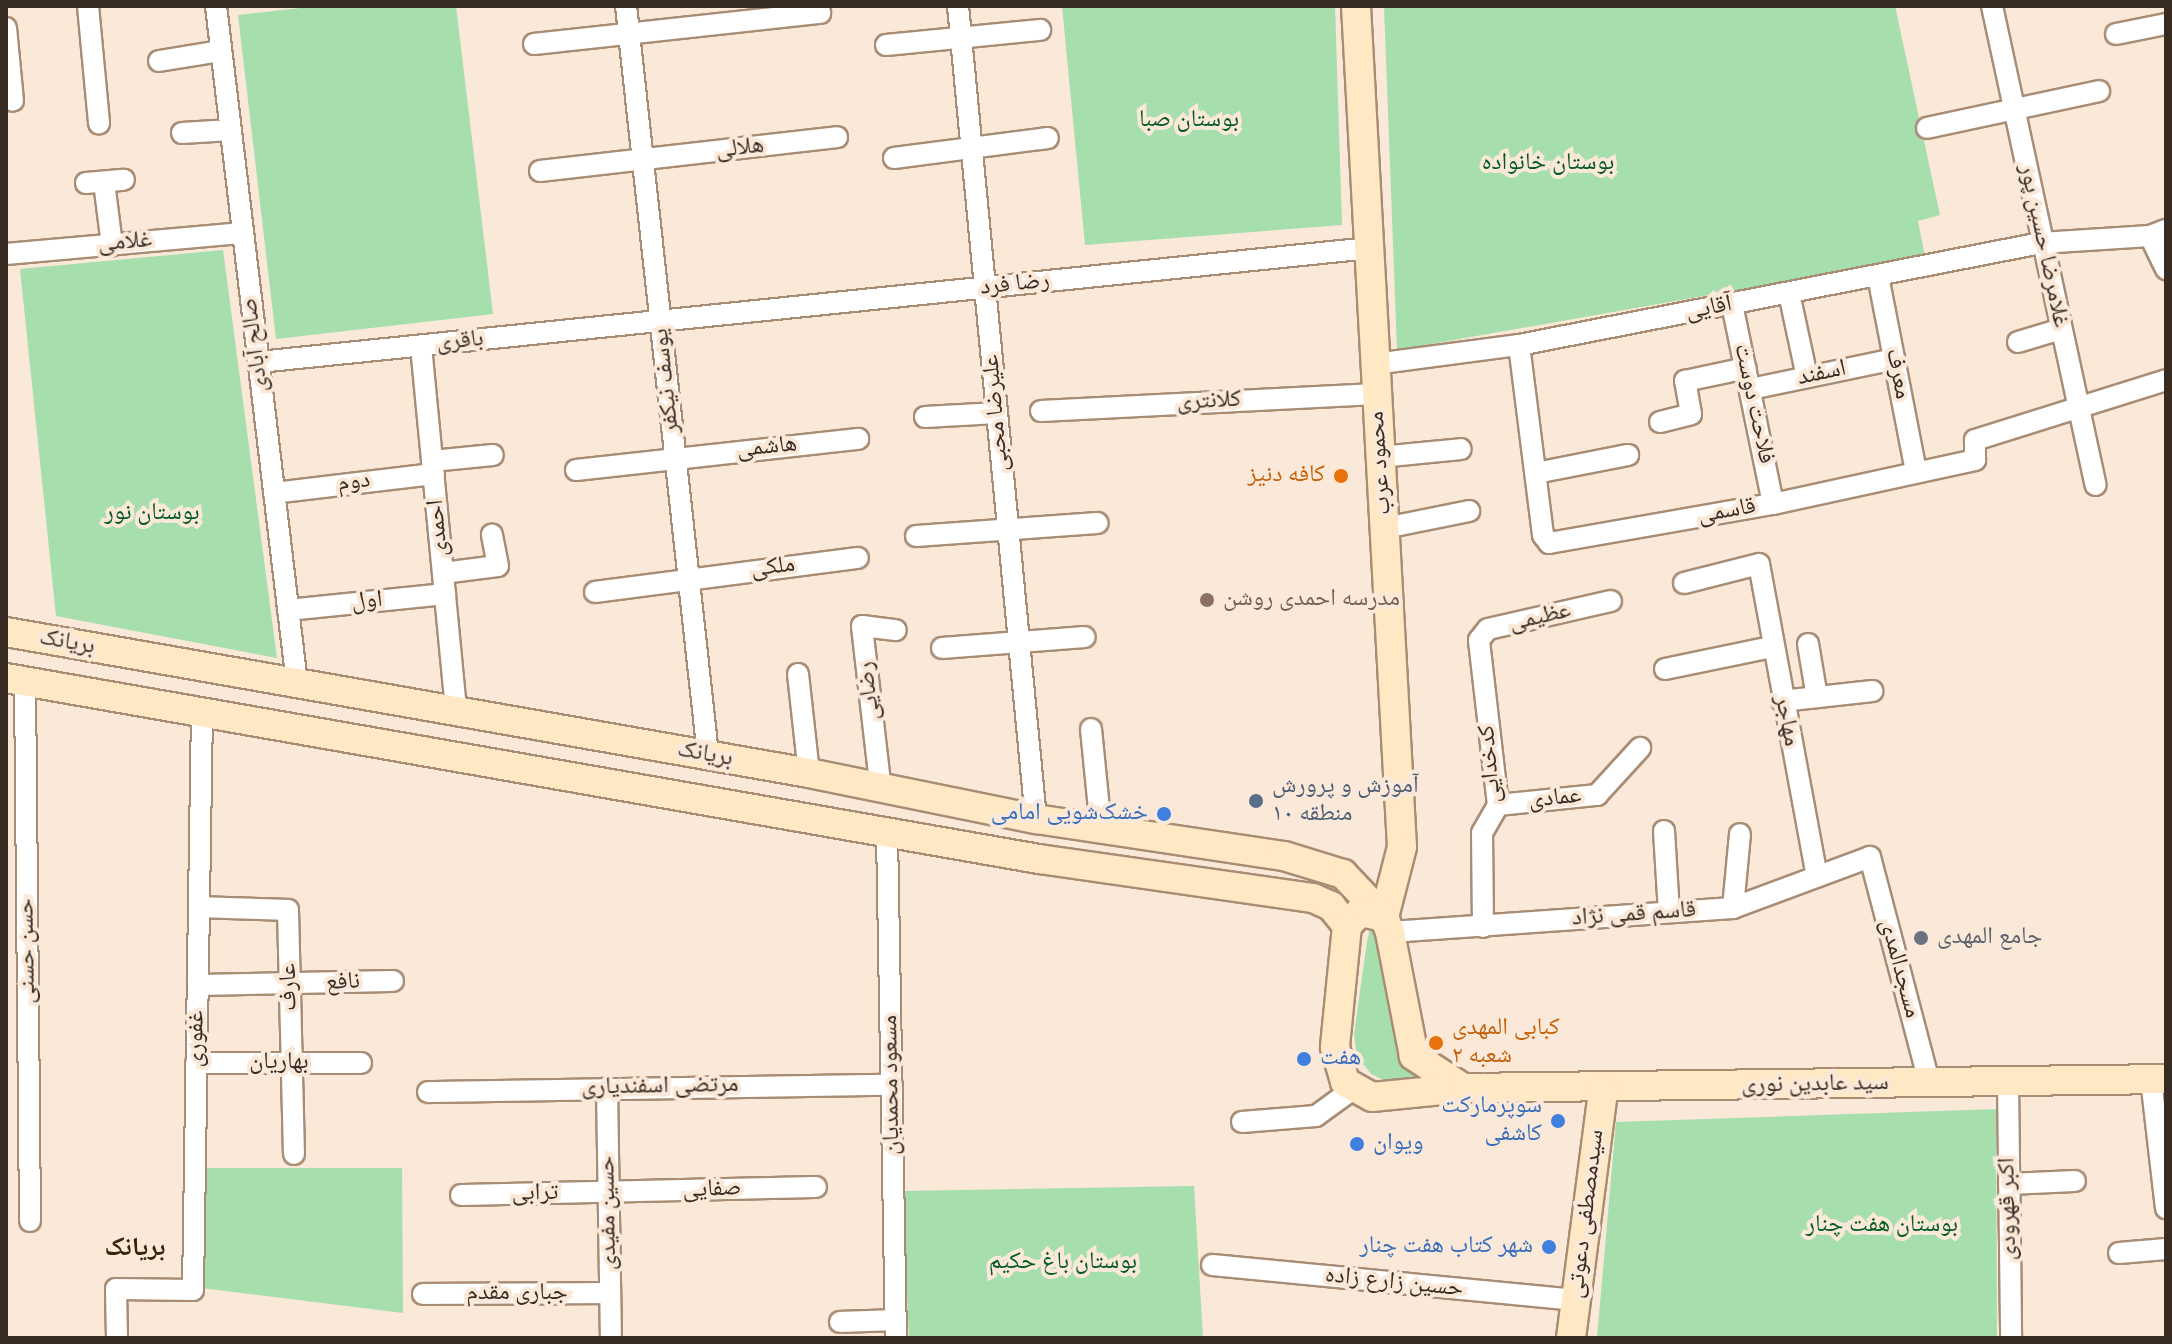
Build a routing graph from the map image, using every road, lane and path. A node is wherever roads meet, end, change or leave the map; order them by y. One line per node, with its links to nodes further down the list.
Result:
1 (88, 6): 21 (street)
2 (216, 6): 16 (street, صالح آبادی)
3 (626, 6): 11 (street, یوسف نیکفر)
4 (958, 6): 13 (street, علیرضا محبی)
5 (1356, 6): 36 (main road, محمود عرب)
6 (1992, 6): 20 (street, غلامرضا حسین پور)
7 (820, 13): 11 (street)
8 (2166, 24): 12 (street)
9 (6, 28): 19 (street)
10 (1040, 30): 13 (street)
11 (629, 32): 14 (street); 29 (street, یوسف نیکفر)
12 (2116, 34)
13 (961, 37): 15 (street); 27 (street, علیرضا محبی)
14 (534, 44)
15 (886, 45)
16 (221, 51): 17 (street); 23 (street, صالح آبادی)
17 (159, 61)
18 (2099, 91): 20 (street)
19 (13, 101)
20 (2013, 109): 22 (street); 34 (street, غلامرضا حسین پور)
21 (99, 123)
22 (1927, 128)
23 (231, 130): 24 (street); 32 (street, صالح آبادی)
24 (182, 133)
25 (837, 137): 29 (street, هلالی)
26 (1048, 138): 27 (street)
27 (972, 147): 28 (street); 40 (street, علیرضا محبی)
28 (894, 158)
29 (643, 161): 30 (street, هلالی); 43 (street, یوسف نیکفر)
30 (540, 171)
31 (105, 182): 35 (street)
32 (243, 233): 35 (street, غلامی); 49 (street, صالح آبادی)
33 (2158, 233): 34 (street, آقایی); 38 (street)
34 (2041, 243): 39 (street, آقایی); 44 (street, غلامرضا حسین پور)
35 (112, 245): 37 (street, غلامی)
36 (1369, 248): 40 (street, رضا فرد); 50 (main road, محمود عرب)
37 (6, 254)
38 (2166, 269)
39 (1878, 276): 41 (street, آقایی); 48 (street, معرف)
40 (985, 288): 43 (street, رضا فرد); 58 (street, علیرضا محبی)
41 (1789, 293): 42 (street, آقایی); 52 (street)
42 (1732, 304): 46 (street, آقایی); 51 (street, فلاحت دوست)
43 (661, 321): 47 (street, باقری); 65 (street, یوسف نیکفر)
44 (2061, 329): 45 (street); 56 (street, غلامرضا حسین پور)
45 (2018, 342)
46 (1519, 345): 50 (street, آقایی); 70 (street, قاسمی)
47 (421, 346): 49 (street, باقری); 67 (street, احمدی)
48 (1894, 359): 52 (street, اسفند); 69 (street, معرف)
49 (259, 362): 72 (street, صالح آبادی)
50 (1374, 364): 55 (main road, محمود عرب)
51 (1746, 368): 54 (street, فلاحت دوست); 60 (street)
52 (1807, 377): 54 (street, اسفند)
53 (2166, 380): 56 (street)
54 (1751, 389): 73 (street, فلاحت دوست)
55 (1376, 394): 57 (street, کلانتری); 66 (main road, محمود عرب)
56 (2079, 407): 69 (street, قاسمی); 71 (street, غلامرضا حسین پور)
57 (1041, 411)
58 (997, 413): 59 (street); 77 (street, علیرضا محبی)
59 (925, 417)
60 (1660, 422)
61 (858, 439): 65 (street, هاشمی)
62 (1461, 449): 66 (street)
63 (493, 455): 67 (street, دوم)
64 (1628, 455): 70 (street)
65 (675, 457): 68 (street, هاشمی); 82 (street, یوسف نیکفر)
66 (1380, 457): 76 (main road, محمود عرب)
67 (433, 467): 72 (street, دوم); 81 (street, احمدی)
68 (576, 470)
69 (1916, 472): 73 (street, قاسمی)
70 (1536, 473): 73 (street, قاسمی)
71 (2096, 485)
72 (274, 493): 87 (street, صالح آبادی)
73 (1773, 504)
74 (1469, 511): 76 (street)
75 (1098, 523): 77 (street)
76 (1385, 528): 122 (main road, محمود عرب)
77 (1008, 530): 79 (street); 91 (street, علیرضا محبی)
78 (492, 535): 81 (street)
79 (916, 536)
80 (858, 558): 82 (street, ملکی)
81 (443, 573): 85 (street, احمدی)
82 (689, 578): 84 (street, ملکی); 107 (street, یوسف نیکفر)
83 (1684, 583): 94 (street, مهاجر)
84 (595, 592)
85 (445, 594): 87 (street, اول); 104 (street, احمدی)
86 (1611, 601): 93 (street, عظیمی)
87 (288, 610): 99 (street, صالح آبادی)
88 (896, 630): 109 (street, رضایی)
89 (6, 632): 99 (main road, بریانک)
90 (1085, 637): 91 (street)
91 (1019, 642): 95 (street); 112 (street, علیرضا محبی)
92 (1808, 644): 101 (street)
93 (1479, 646): 111 (street, کدخدایی)
94 (1771, 647): 96 (street); 102 (street, مهاجر)
95 (942, 648)
96 (1665, 669)
97 (798, 674): 108 (street)
98 (15, 680): 103 (main road, بریانک); 148 (street, حسن حسنی)
99 (297, 683): 104 (main road, بریانک)
100 (1872, 691): 101 (street)
101 (1817, 697): 102 (street)
102 (1782, 701): 118 (street, مهاجر)
103 (202, 711): 110 (main road, بریانک); 119 (street, غفوری)
104 (456, 711): 107 (main road, بریانک)
105 (1091, 729): 113 (street)
106 (1640, 748): 111 (street, عمادی)
107 (708, 755): 108 (main road, بریانک); 110 (main road)
108 (809, 773): 109 (main road, بریانک)
109 (881, 791): 112 (main road, بریانک)
110 (700, 800): 115 (main road, بریانک)
111 (1498, 805): 124 (street, کدخدایی)
112 (1036, 819): 113 (main road, بریانک)
113 (1101, 829): 122 (main road, بریانک)
114 (1664, 831): 121 (street)
115 (887, 833): 123 (main road, بریانک); 134 (street, مسعود محمدیان)
116 (1740, 834): 120 (street)
117 (1870, 857): 118 (street, قاسم قمی نژاد); 133 (street, مسجدالمدی)
118 (1817, 877): 120 (street, قاسم قمی نژاد)
119 (199, 907): 126 (street, غفوری); 127 (street, عارف)
120 (1733, 908): 121 (street, قاسم قمی نژاد)
121 (1669, 912): 124 (street, قاسم قمی نژاد)
122 (1387, 924): 123 (main road); 124 (street, قاسم قمی نژاد); 136 (main road)
123 (1347, 926): 137 (main road)
124 (1483, 927)
125 (393, 981): 127 (street, نافع)
126 (198, 985): 127 (street, نافع); 128 (street, غفوری)
127 (290, 986): 129 (street, عارف)
128 (196, 1063): 129 (street, بهاریان); 157 (street, غفوری)
129 (292, 1063): 130 (street, بهاریان); 141 (street, عارف)
130 (361, 1063)
131 (2158, 1079): 132 (main road, سید عابدین نوری); 147 (street)
132 (2008, 1081): 133 (main road, سید عابدین نوری); 143 (street, اکبر قهرودی)
133 (1929, 1082): 138 (main road, سید عابدین نوری)
134 (892, 1085): 135 (street, مرتضی اسفندیاری); 156 (street, مسعود محمدیان)
135 (607, 1088): 139 (street, مرتضی اسفندیاری); 145 (street, حسین مفیدی)
136 (1463, 1088): 137 (main road, سید عابدین نوری); 138 (main road, سید عابدین نوری)
137 (1353, 1089): 140 (street)
138 (1603, 1090): 154 (main road, سیدمصطفی دعوتی)
139 (428, 1092)
140 (1242, 1122)
141 (294, 1154)
142 (2075, 1181): 143 (street)
143 (2009, 1184): 160 (street, اکبر قهرودی)
144 (816, 1187): 145 (street, صفایی)
145 (609, 1193): 146 (street, ترابی); 152 (street, حسین مفیدی)
146 (461, 1195)
147 (2166, 1208)
148 (30, 1221)
149 (2166, 1249): 150 (street)
150 (2119, 1253)
151 (1212, 1265): 154 (street, حسین زارع زاده)
152 (610, 1293): 153 (street, جباری مقدم); 158 (street, حسین مفیدی)
153 (423, 1294)
154 (1576, 1300): 159 (main road, سیدمصطفی دعوتی)
155 (840, 1322): 156 (street)
156 (896, 1329)
157 (117, 1338)
158 (611, 1338)
159 (1571, 1338)
160 (2011, 1338)

